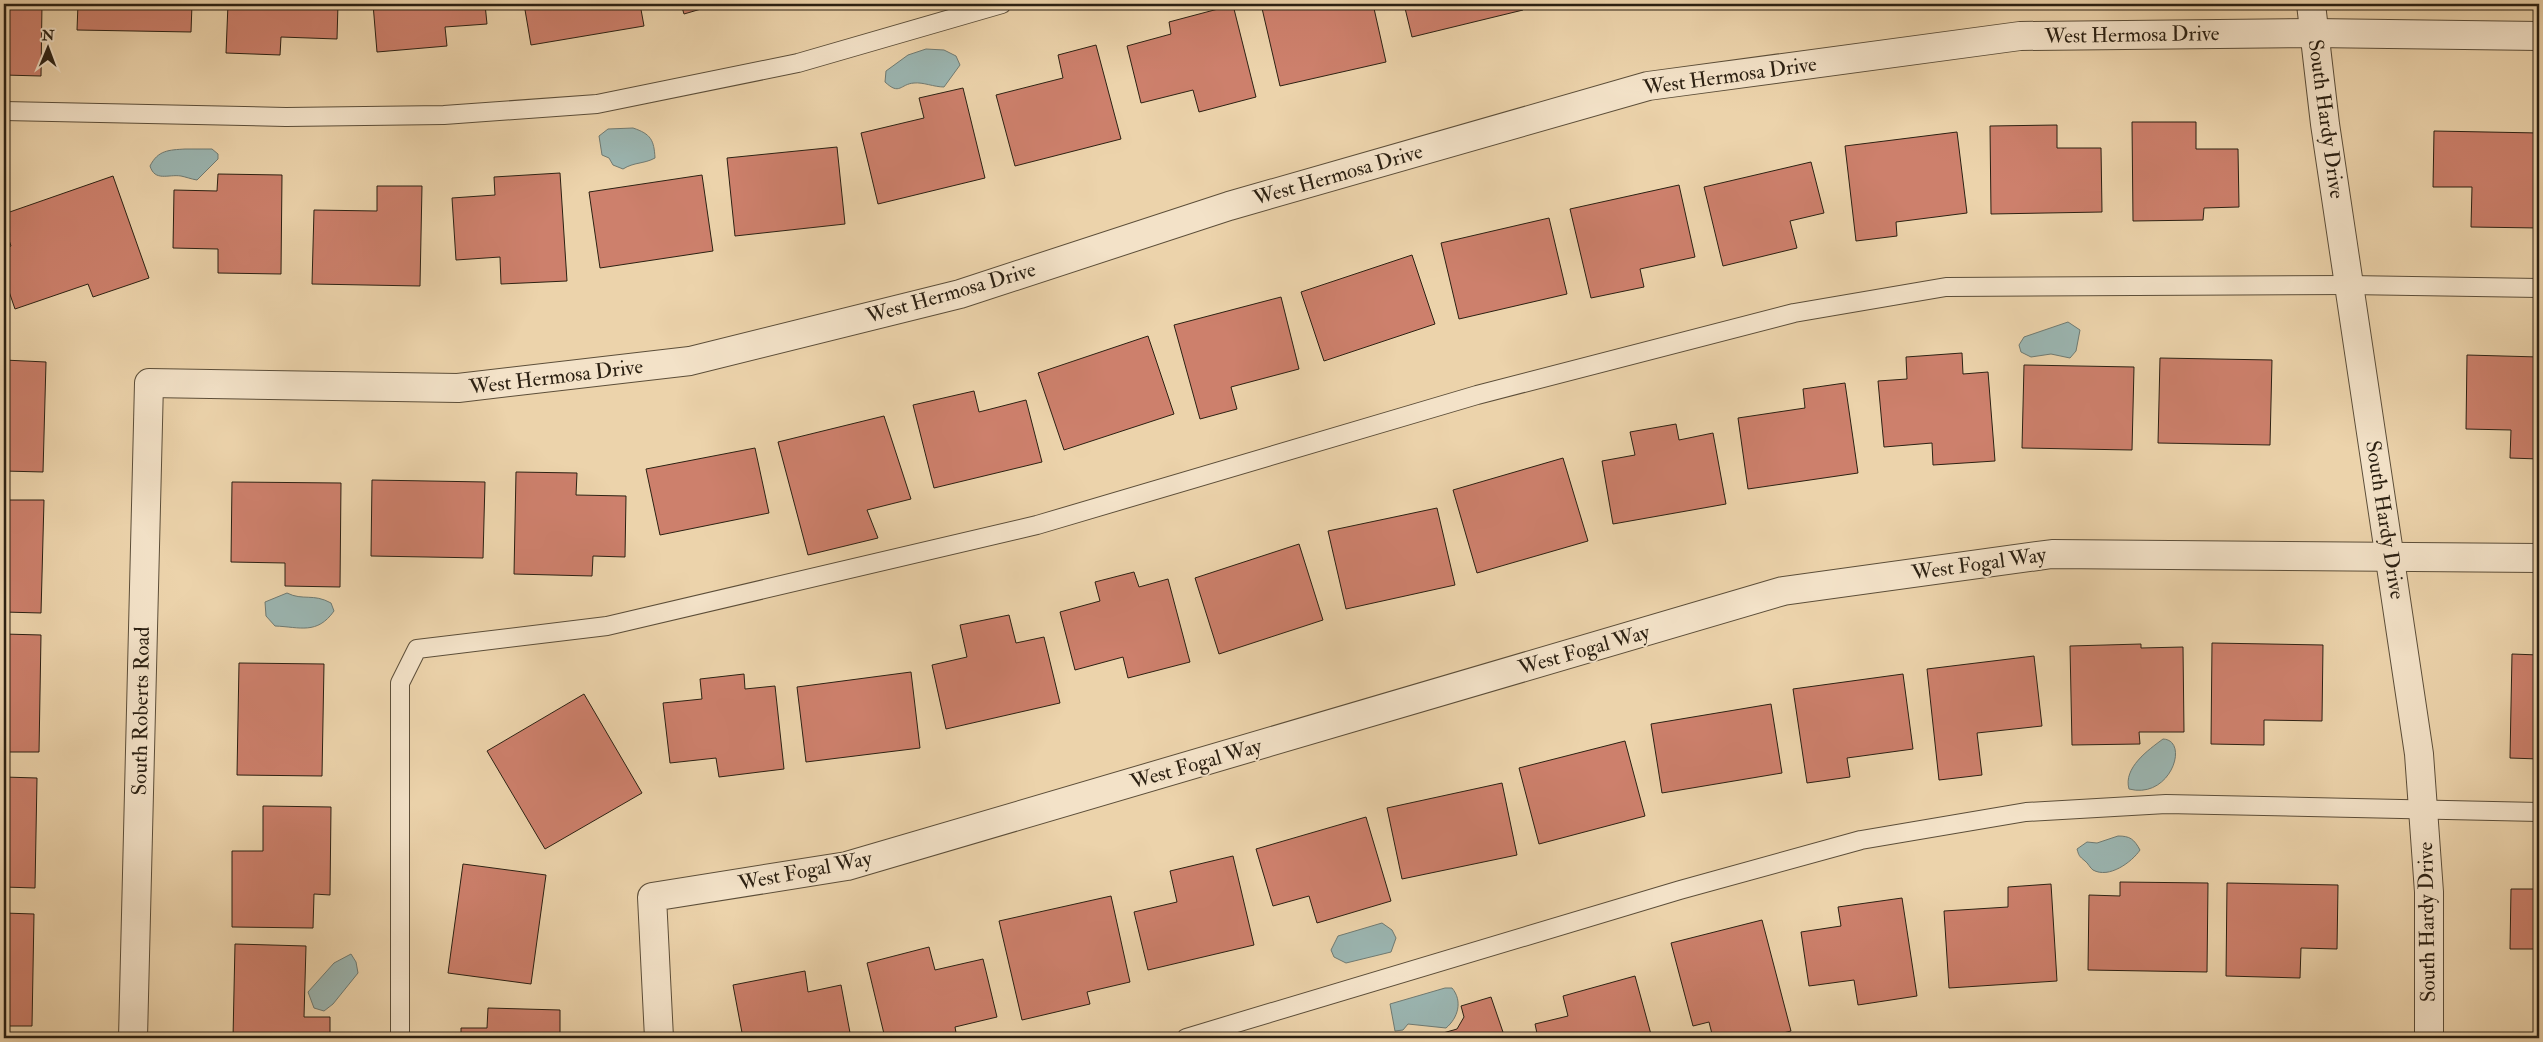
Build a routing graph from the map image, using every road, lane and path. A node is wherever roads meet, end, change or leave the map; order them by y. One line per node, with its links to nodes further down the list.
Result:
1 (1002, 4): 5 (lane)
2 (2311, 4): 3 (street, South Hardy Drive)
3 (2314, 33): 4 (street, West Hermosa Drive); 6 (street, South Hardy Drive); 8 (street, West Hermosa Drive)
4 (2539, 36)
5 (4, 111)
6 (2349, 285): 7 (lane); 9 (street, South Hardy Drive); 14 (lane)
7 (2539, 288)
8 (149, 383): 13 (street, South Roberts Road)
9 (2390, 555): 10 (street, West Fogal Way); 11 (street, South Hardy Drive); 15 (street, West Fogal Way)
10 (2539, 558)
11 (2424, 810): 12 (lane); 16 (lane); 17 (street, South Hardy Drive)
12 (2539, 812)
13 (133, 1038)
14 (400, 1038)
15 (659, 1038)
16 (1186, 1038)
17 (2429, 1038)

